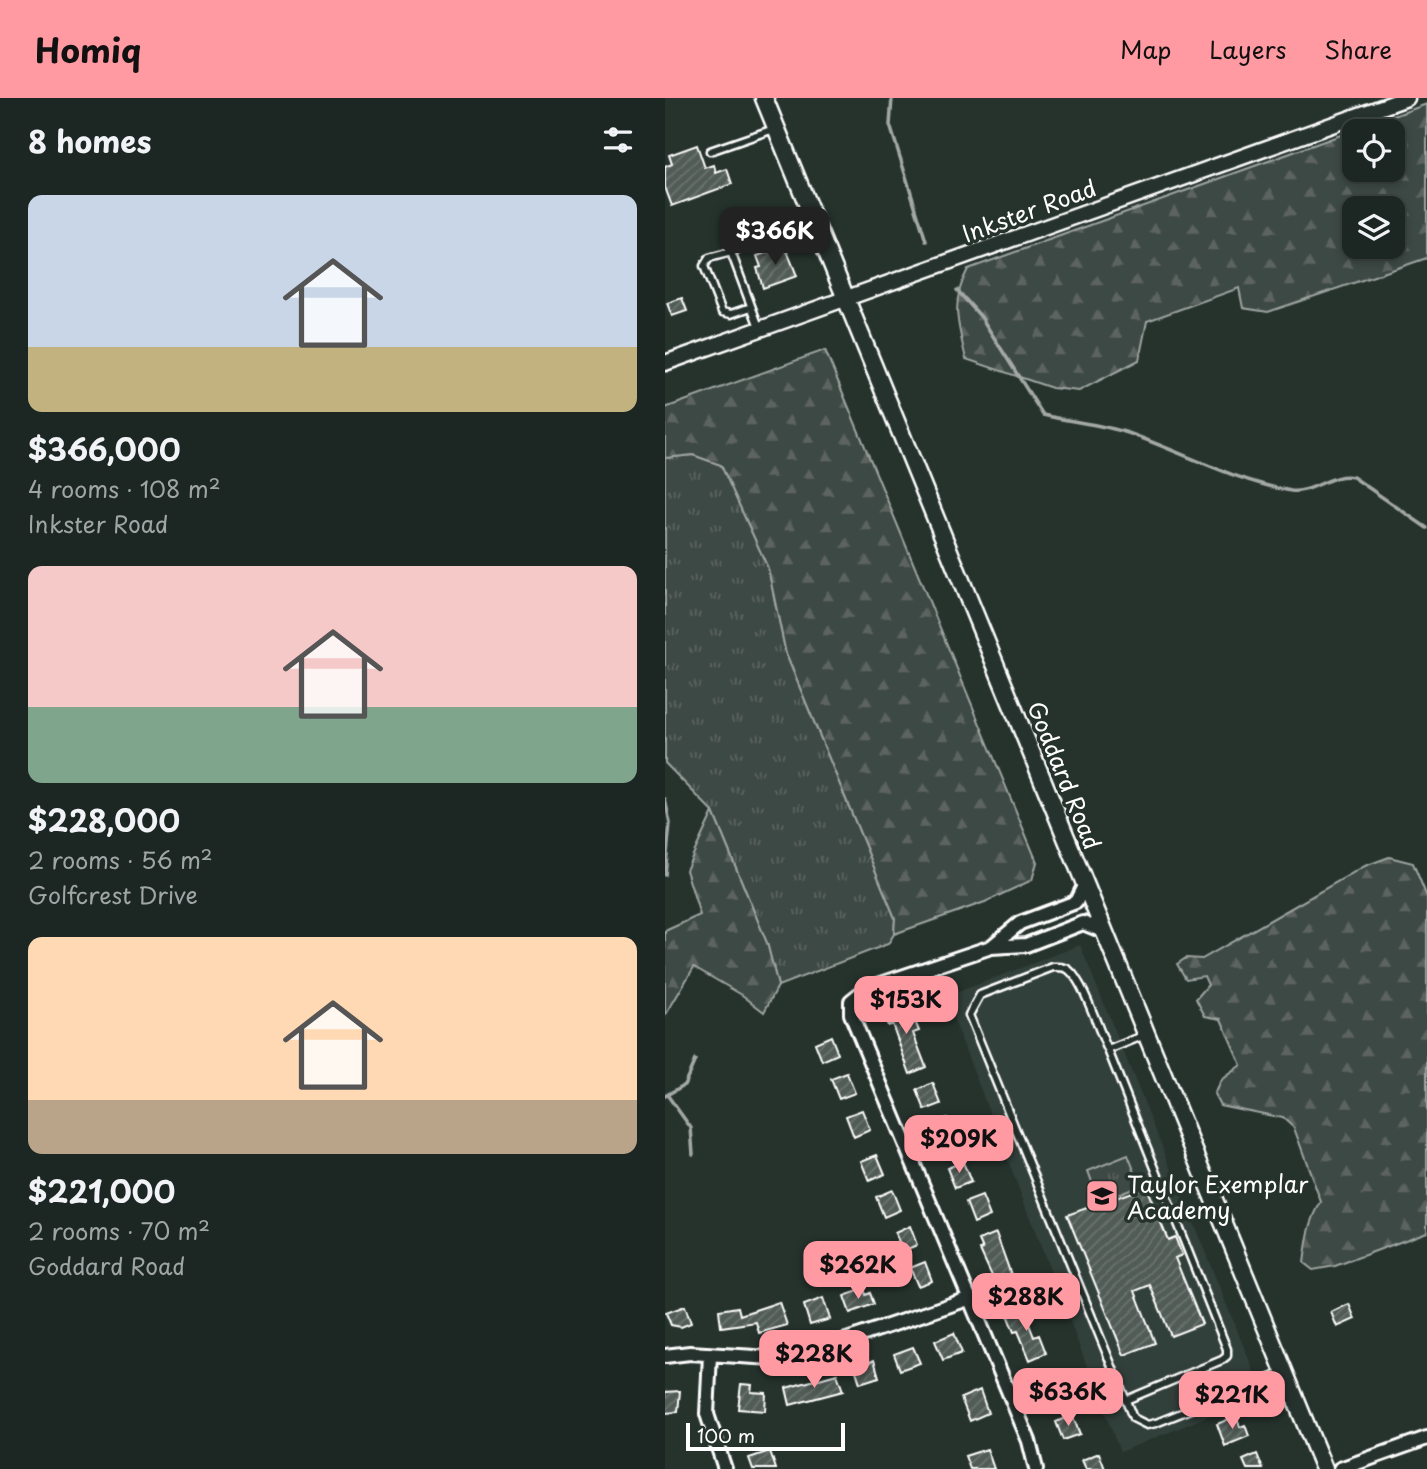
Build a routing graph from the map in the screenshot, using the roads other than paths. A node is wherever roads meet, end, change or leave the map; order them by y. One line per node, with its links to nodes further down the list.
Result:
1 (764, 98): 3 (main road, Goddard Road)
2 (1407, 98): 7 (street, Inkster Road)
3 (776, 128): 4 (lane); 5 (main road, Goddard Road)
4 (710, 151)
5 (815, 222): 6 (lane); 7 (main road, Goddard Road)
6 (731, 252): 8 (lane); 8 (lane)
7 (846, 299): 9 (street, Inkster Road); 11 (main road, Goddard Road)
8 (751, 307): 9 (lane)
9 (760, 330): 10 (street, Inkster Road)
10 (665, 363)
11 (1085, 884): 12 (main road, Goddard Road); 13 (street)
12 (1105, 932): 13 (street); 14 (main road, Goddard Road)
13 (991, 947): 16 (street)
14 (1146, 1034): 15 (lane); 19 (main road, Goddard Road)
15 (1108, 1050): 20 (lane); 20 (lane)
16 (971, 1298): 17 (street); 23 (street)
17 (710, 1355): 18 (street); 22 (street)
18 (665, 1356)
19 (1285, 1372): 20 (lane); 24 (main road, Goddard Road)
20 (1126, 1400)
21 (1427, 1438): 25 (street)
22 (725, 1469)
23 (1036, 1469)
24 (1324, 1469)
25 (1340, 1469)

